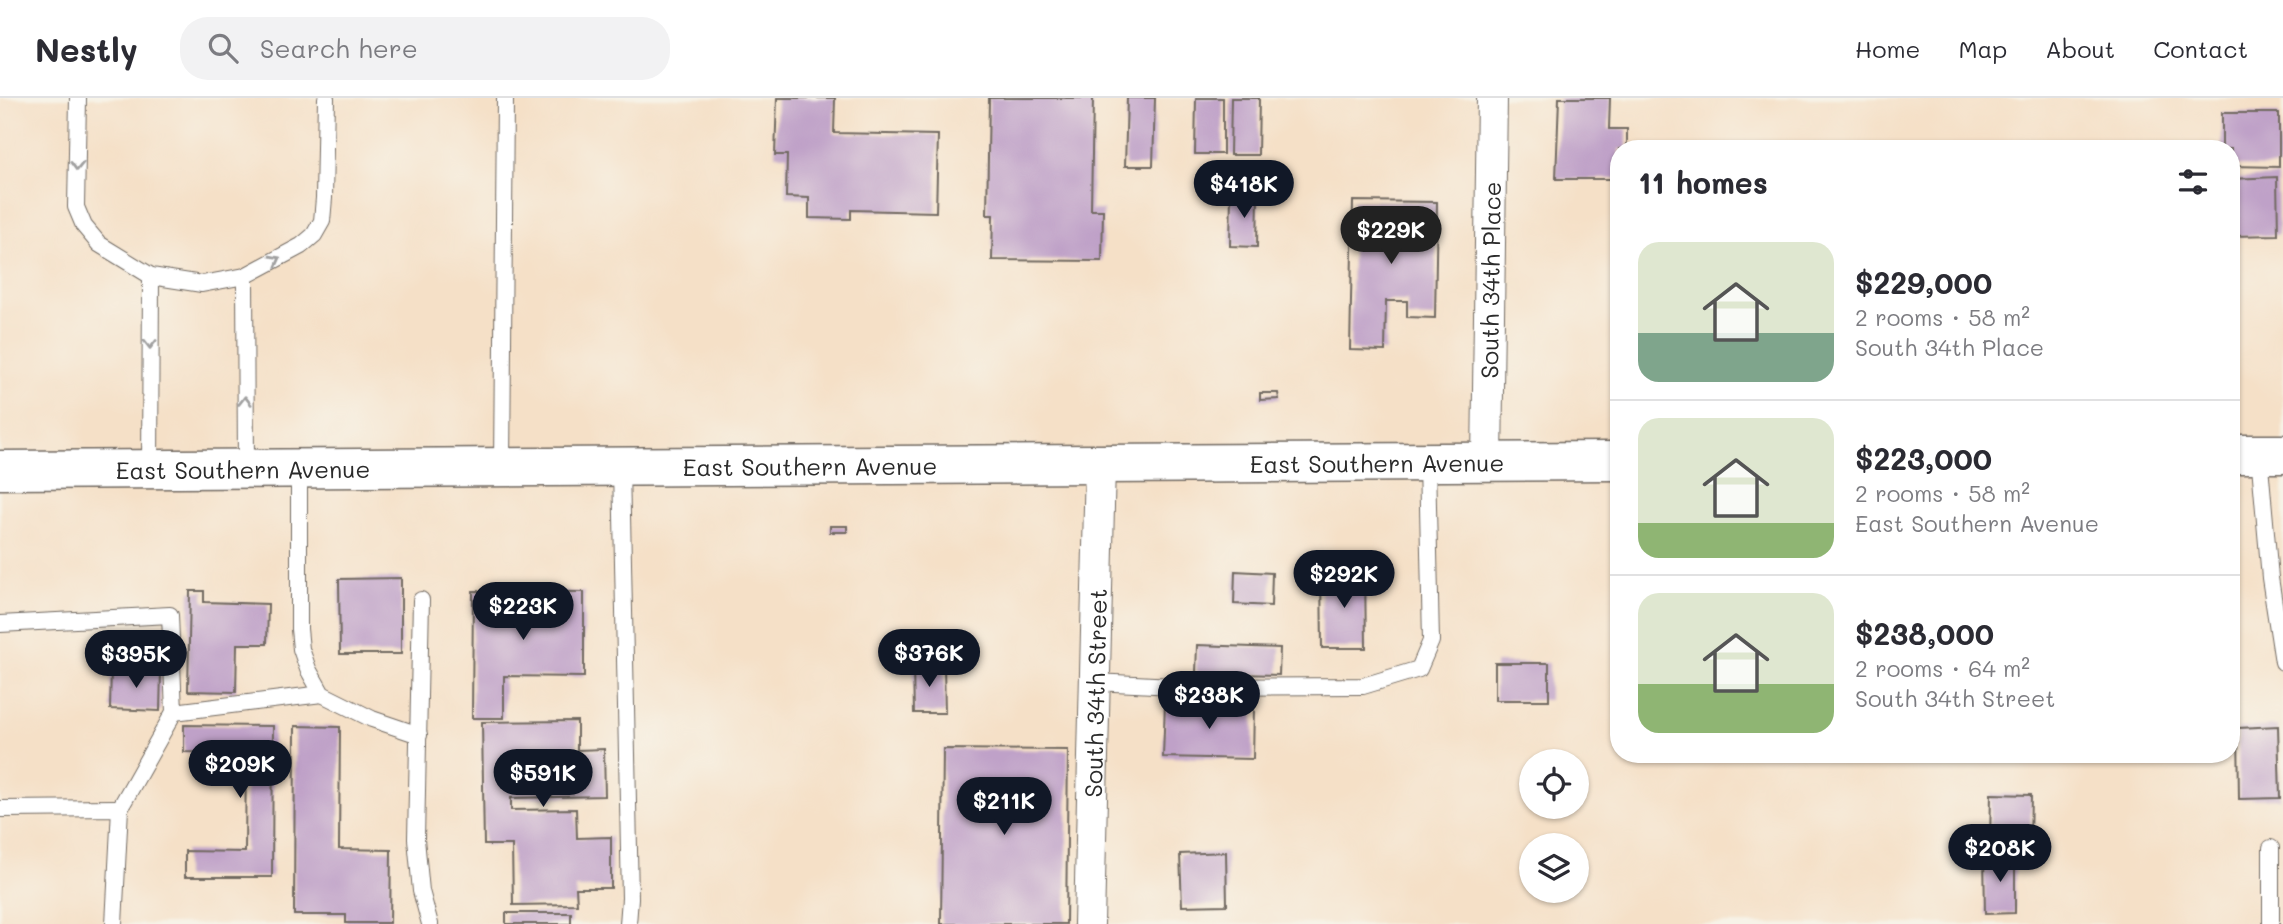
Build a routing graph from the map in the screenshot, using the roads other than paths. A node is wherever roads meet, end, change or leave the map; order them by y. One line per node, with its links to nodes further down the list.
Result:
1 (78, 98): 5 (lane, one-way to 5)
2 (326, 98): 6 (lane, one-way to 2)
3 (505, 98): 13 (lane)
4 (1492, 98): 10 (street, South 34th Place)
5 (151, 276): 6 (lane); 14 (lane, one-way to 14)
6 (245, 276): 15 (lane, one-way to 6)
7 (2258, 454): 20 (lane)
8 (1610, 461): 10 (main road, East Southern Avenue)
9 (1427, 462): 10 (main road, East Southern Avenue); 11 (main road, East Southern Avenue); 21 (lane)
10 (1487, 462)
11 (1100, 464): 12 (main road, East Southern Avenue); 21 (street, South 34th Street)
12 (621, 467): 13 (main road, East Southern Avenue); 30 (lane)
13 (502, 468): 16 (main road, East Southern Avenue)
14 (149, 469): 15 (main road, East Southern Avenue); 17 (main road, East Southern Avenue)
15 (246, 469): 16 (main road, East Southern Avenue)
16 (299, 469): 22 (lane)
17 (0, 470)
18 (421, 600): 24 (lane)
19 (0, 624): 23 (lane)
20 (2283, 662)
21 (1095, 682): 31 (street, South 34th Street)
22 (322, 694): 23 (lane); 24 (lane)
23 (174, 712): 25 (lane)
24 (419, 735): 29 (lane)
25 (120, 808): 26 (lane); 28 (lane)
26 (0, 810)
27 (2271, 849): 32 (lane)
28 (114, 924)
29 (430, 924)
30 (628, 924)
31 (1089, 924)
32 (2271, 924)

